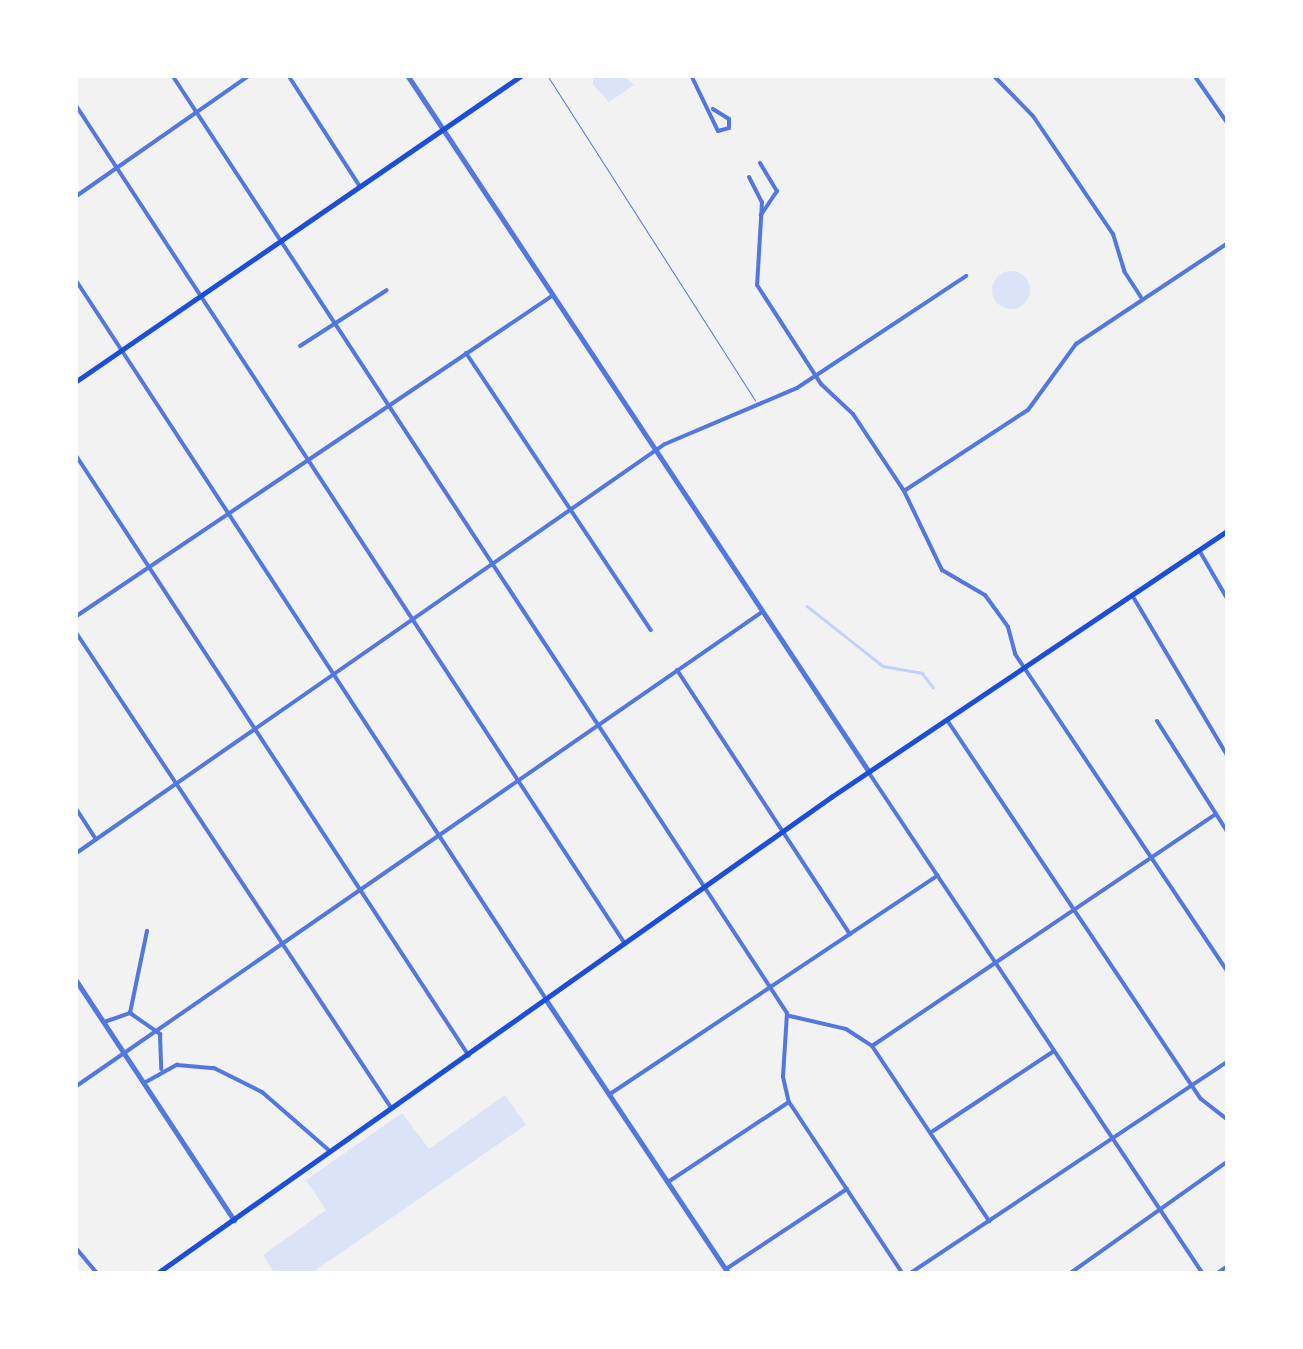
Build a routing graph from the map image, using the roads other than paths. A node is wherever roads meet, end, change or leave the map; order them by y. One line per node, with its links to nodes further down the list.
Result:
1 (172, 75): 12 (street)
2 (250, 75): 12 (street)
3 (288, 75): 18 (street)
4 (407, 75): 14 (street)
5 (522, 75): 14 (main road)
6 (547, 75): 36 (lane)
7 (690, 75): 11 (street)
8 (993, 75): 28 (street)
9 (1194, 75): 13 (street)
10 (75, 104): 16 (street)
11 (712, 108): 11 (street)
12 (196, 113): 16 (street); 21 (street)
13 (1228, 124)
14 (441, 128): 18 (main road); 27 (street)
15 (760, 163): 20 (street)
16 (117, 167): 19 (street); 26 (street)
17 (749, 177): 20 (street)
18 (359, 185): 21 (main road)
19 (75, 197)
20 (761, 215): 33 (street)
21 (280, 240): 26 (main road); 29 (street)
22 (1228, 244): 28 (street)
23 (966, 276): 33 (street)
24 (75, 278): 31 (street)
25 (387, 290): 29 (street)
26 (201, 294): 31 (main road); 39 (street)
27 (552, 296): 32 (street); 37 (street)
28 (1142, 299): 40 (street)
29 (336, 322): 30 (street); 35 (street)
30 (300, 346)
31 (122, 350): 34 (main road); 42 (street)
32 (466, 352): 35 (street); 41 (street)
33 (816, 376): 36 (street); 40 (street)
34 (75, 382)
35 (387, 402): 39 (street); 45 (street)
36 (759, 406): 37 (street)
37 (655, 451): 41 (street); 49 (street)
38 (75, 454): 46 (street)
39 (308, 457): 42 (street); 51 (street)
40 (904, 491): 54 (street)
41 (570, 510): 45 (street); 52 (street)
42 (228, 511): 46 (street); 56 (street)
43 (1228, 530): 44 (main road)
44 (1199, 550): 47 (main road); 48 (street)
45 (492, 564): 51 (street); 59 (street)
46 (148, 567): 50 (street); 60 (street)
47 (1132, 595): 54 (main road); 61 (street)
48 (1228, 600)
49 (762, 612): 55 (street); 62 (street)
50 (75, 617)
51 (414, 618): 56 (street); 63 (street)
52 (651, 630)
53 (75, 631): 64 (street)
54 (1025, 667): 57 (main road); 72 (street)
55 (677, 670): 59 (street); 67 (street)
56 (334, 673): 60 (street); 69 (street)
57 (947, 720): 62 (main road); 76 (street)
58 (1157, 721): 66 (street)
59 (598, 724): 63 (street); 74 (street)
60 (255, 728): 64 (street); 75 (street)
61 (1228, 757)
62 (869, 772): 67 (main road); 73 (street)
63 (519, 779): 69 (street); 80 (street)
64 (176, 783): 70 (street); 79 (street)
65 (75, 807): 70 (street)
66 (1216, 814): 68 (street); 72 (street)
67 (783, 832): 74 (main road); 78 (street)
68 (1228, 833)
69 (440, 834): 75 (street); 85 (street)
70 (96, 839): 71 (street)
71 (75, 854)
72 (1152, 858): 76 (street); 82 (street)
73 (938, 875): 78 (street); 81 (street)
74 (704, 887): 80 (main road); 84 (street)
75 (361, 889): 79 (street); 93 (street)
76 (1074, 911): 81 (street); 97 (street)
77 (147, 932): 87 (street)
78 (850, 934): 84 (street)
79 (282, 944): 89 (street); 101 (street)
80 (625, 944): 85 (main road)
81 (996, 963): 90 (street); 91 (street)
82 (1228, 972)
83 (75, 979): 88 (street)
84 (770, 988): 86 (street); 99 (street)
85 (546, 1000): 93 (main road); 99 (street)
86 (787, 1012): 90 (street); 100 (street)
87 (130, 1013): 88 (street); 89 (street)
88 (104, 1022): 92 (street)
89 (157, 1029): 92 (street); 95 (street)
90 (872, 1046): 103 (street)
91 (1054, 1050): 103 (street); 104 (street)
92 (123, 1052): 96 (street); 98 (street)
93 (469, 1056): 101 (main road)
94 (1228, 1061): 97 (street)
95 (161, 1069): 96 (street); 105 (street)
96 (144, 1083): 110 (street)
97 (1192, 1085): 102 (street); 104 (street)
98 (75, 1087)
99 (610, 1094): 107 (street)
100 (789, 1102): 107 (street); 108 (street)
101 (392, 1110): 105 (main road)
102 (1228, 1120)
103 (930, 1132): 111 (street)
104 (1111, 1138): 109 (street); 111 (street)
105 (331, 1152): 110 (main road)
106 (1228, 1161): 109 (street)
107 (668, 1182): 114 (street)
108 (847, 1189): 114 (street); 117 (street)
109 (1159, 1210): 118 (street); 119 (street)
110 (234, 1220): 116 (main road)
111 (989, 1221): 117 (street)
112 (75, 1247): 115 (street)
113 (1228, 1266): 120 (street)
114 (727, 1272)
115 (98, 1274)
116 (156, 1274)
117 (906, 1274)
118 (1069, 1274)
119 (1203, 1274)
120 (1216, 1274)

